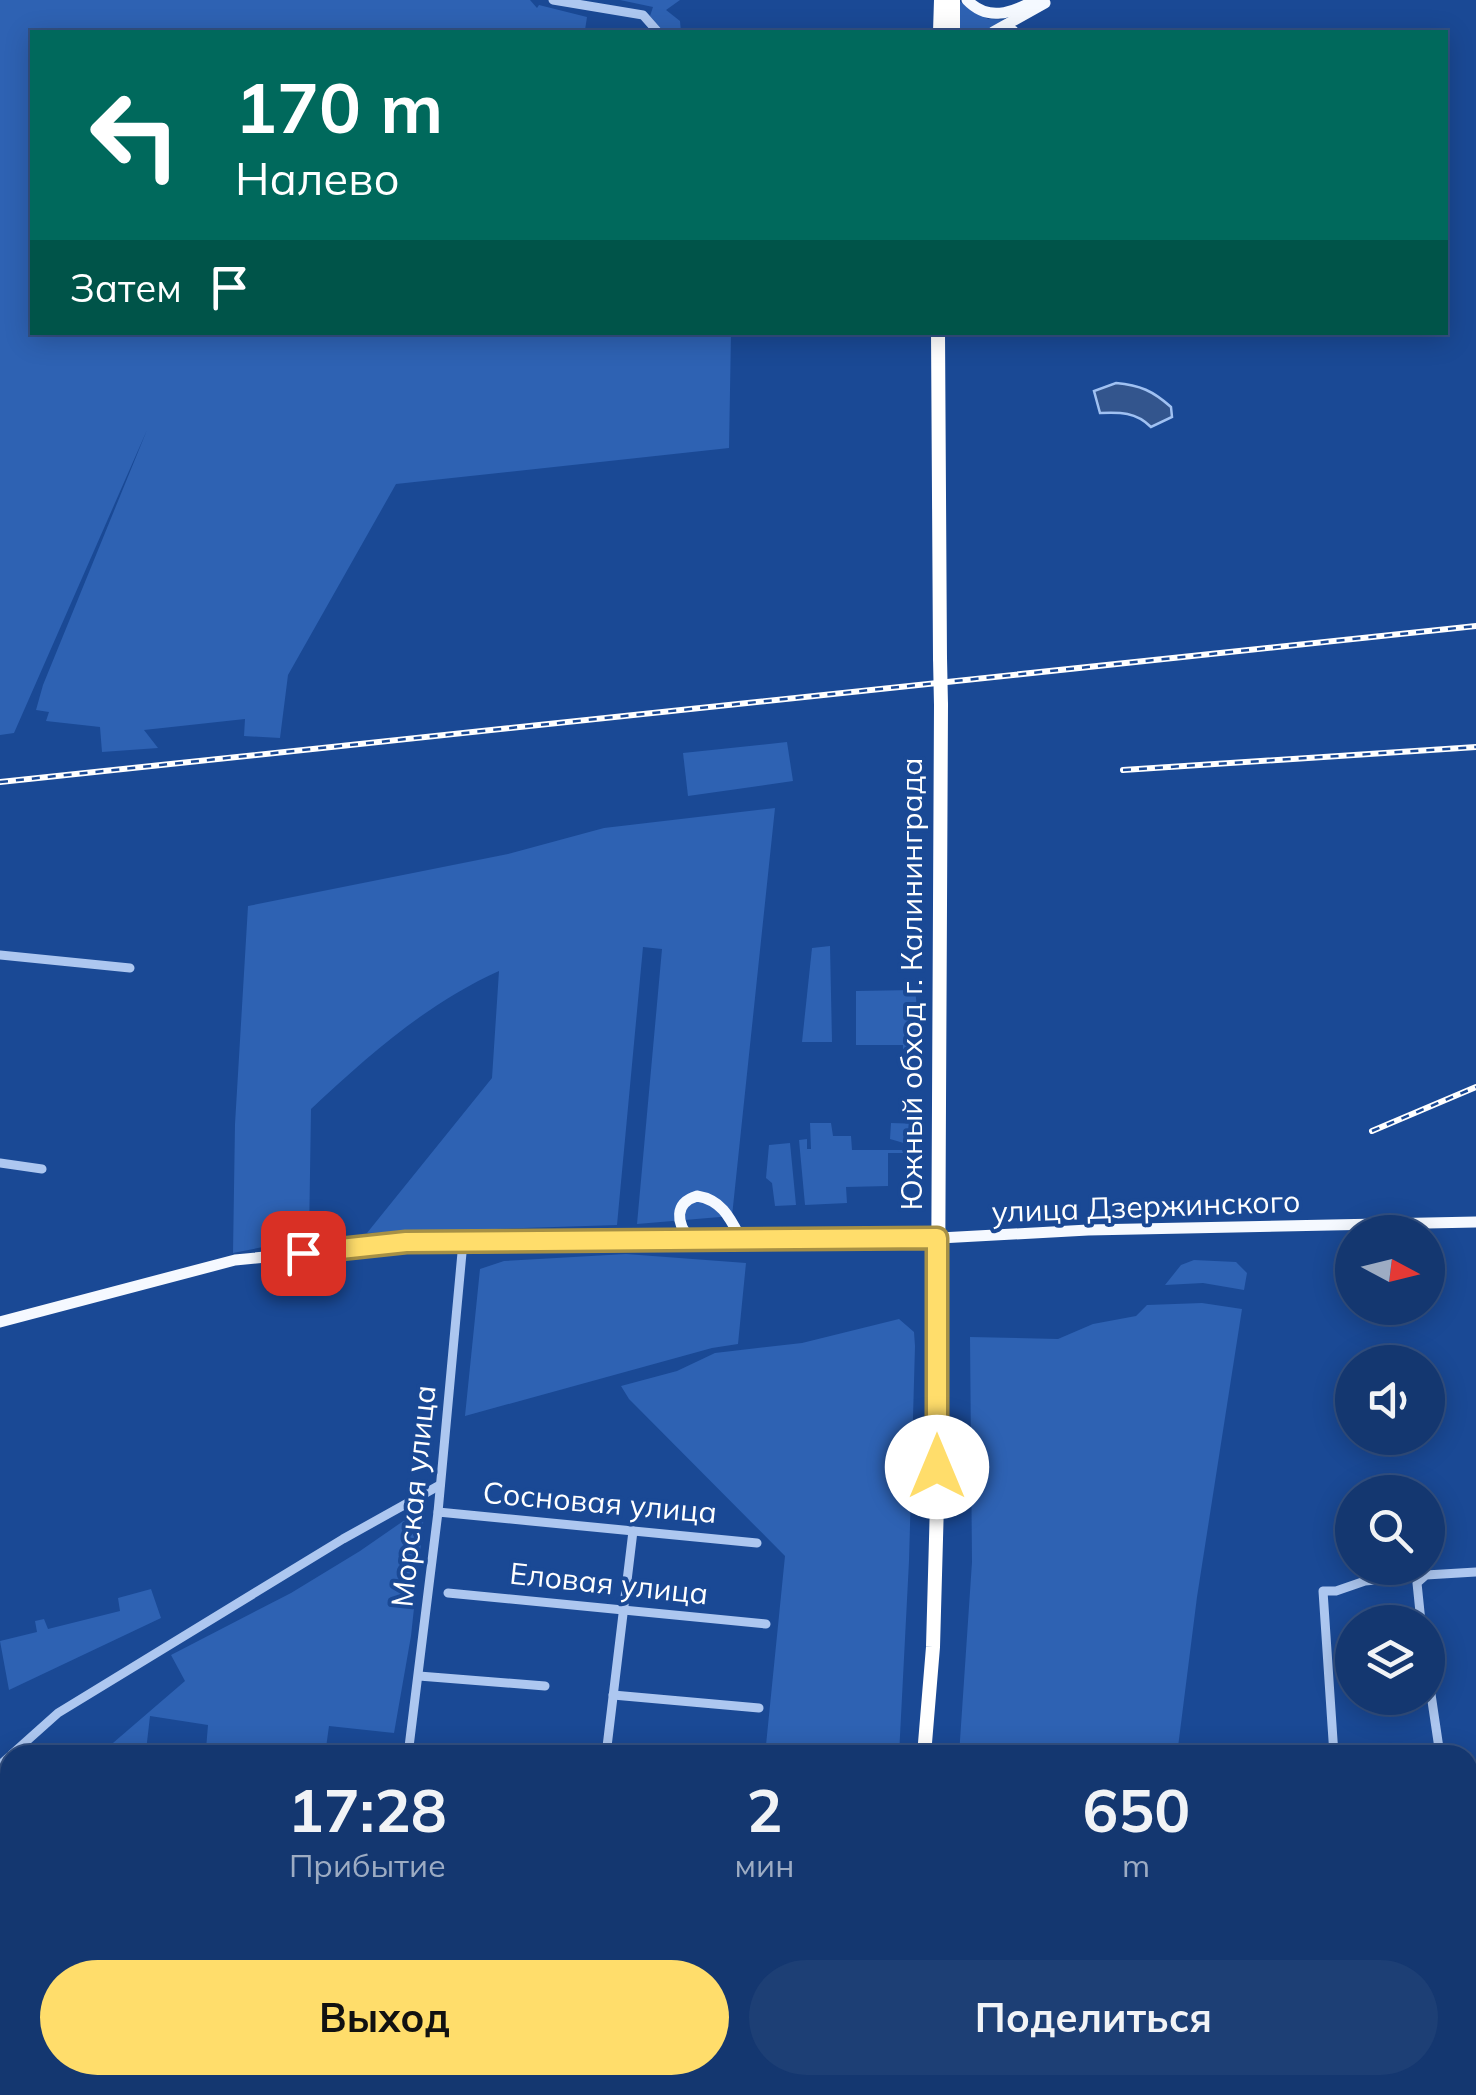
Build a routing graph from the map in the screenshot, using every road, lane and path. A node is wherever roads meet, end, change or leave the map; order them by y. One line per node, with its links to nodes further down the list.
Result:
1 (553, 0): 6 (street)
2 (941, 0): 7 (highway)
3 (953, 0): 7 (highway)
4 (967, 0): 5 (main road)
5 (1043, 1): 8 (main road); 9 (main road)
6 (656, 30)
7 (944, 30)
8 (996, 30)
9 (1014, 30)
10 (938, 335): 17 (highway, Южный обход г. Калининграда, bridge)
11 (0, 955): 12 (street)
12 (130, 968)
13 (0, 1163): 14 (street)
14 (42, 1169)
15 (1476, 1222): 17 (main road, улица Дзержинского)
16 (740, 1238): 17 (main road, улица Дзержинского); 18 (main road, улица Дзержинского); 18 (main road)
17 (937, 1238): 39 (highway, Южный обход г. Калининграда)
18 (690, 1239): 19 (main road, улица Дзержинского)
19 (463, 1242): 20 (main road, улица Дзержинского); 21 (street, Морская улица)
20 (0, 1322)
21 (440, 1485): 22 (street, Морская улица); 36 (street)
22 (438, 1512): 23 (street, Сосновая улица); 31 (street, Морская улица)
23 (633, 1531): 24 (street, Сосновая улица); 29 (street)
24 (757, 1543)
25 (1476, 1572): 26 (street)
26 (1445, 1574)
27 (1355, 1585): 40 (street)
28 (448, 1592): 29 (street, Еловая улица)
29 (624, 1610): 30 (street, Еловая улица); 33 (street)
30 (766, 1624)
31 (419, 1676): 32 (street); 37 (street, Морская улица)
32 (545, 1686)
33 (613, 1695): 34 (street); 38 (street)
34 (759, 1708)
35 (1433, 1715): 41 (street)
36 (22, 1745)
37 (409, 1745)
38 (607, 1745)
39 (925, 1745)
40 (1333, 1745)
41 (1438, 1745)

